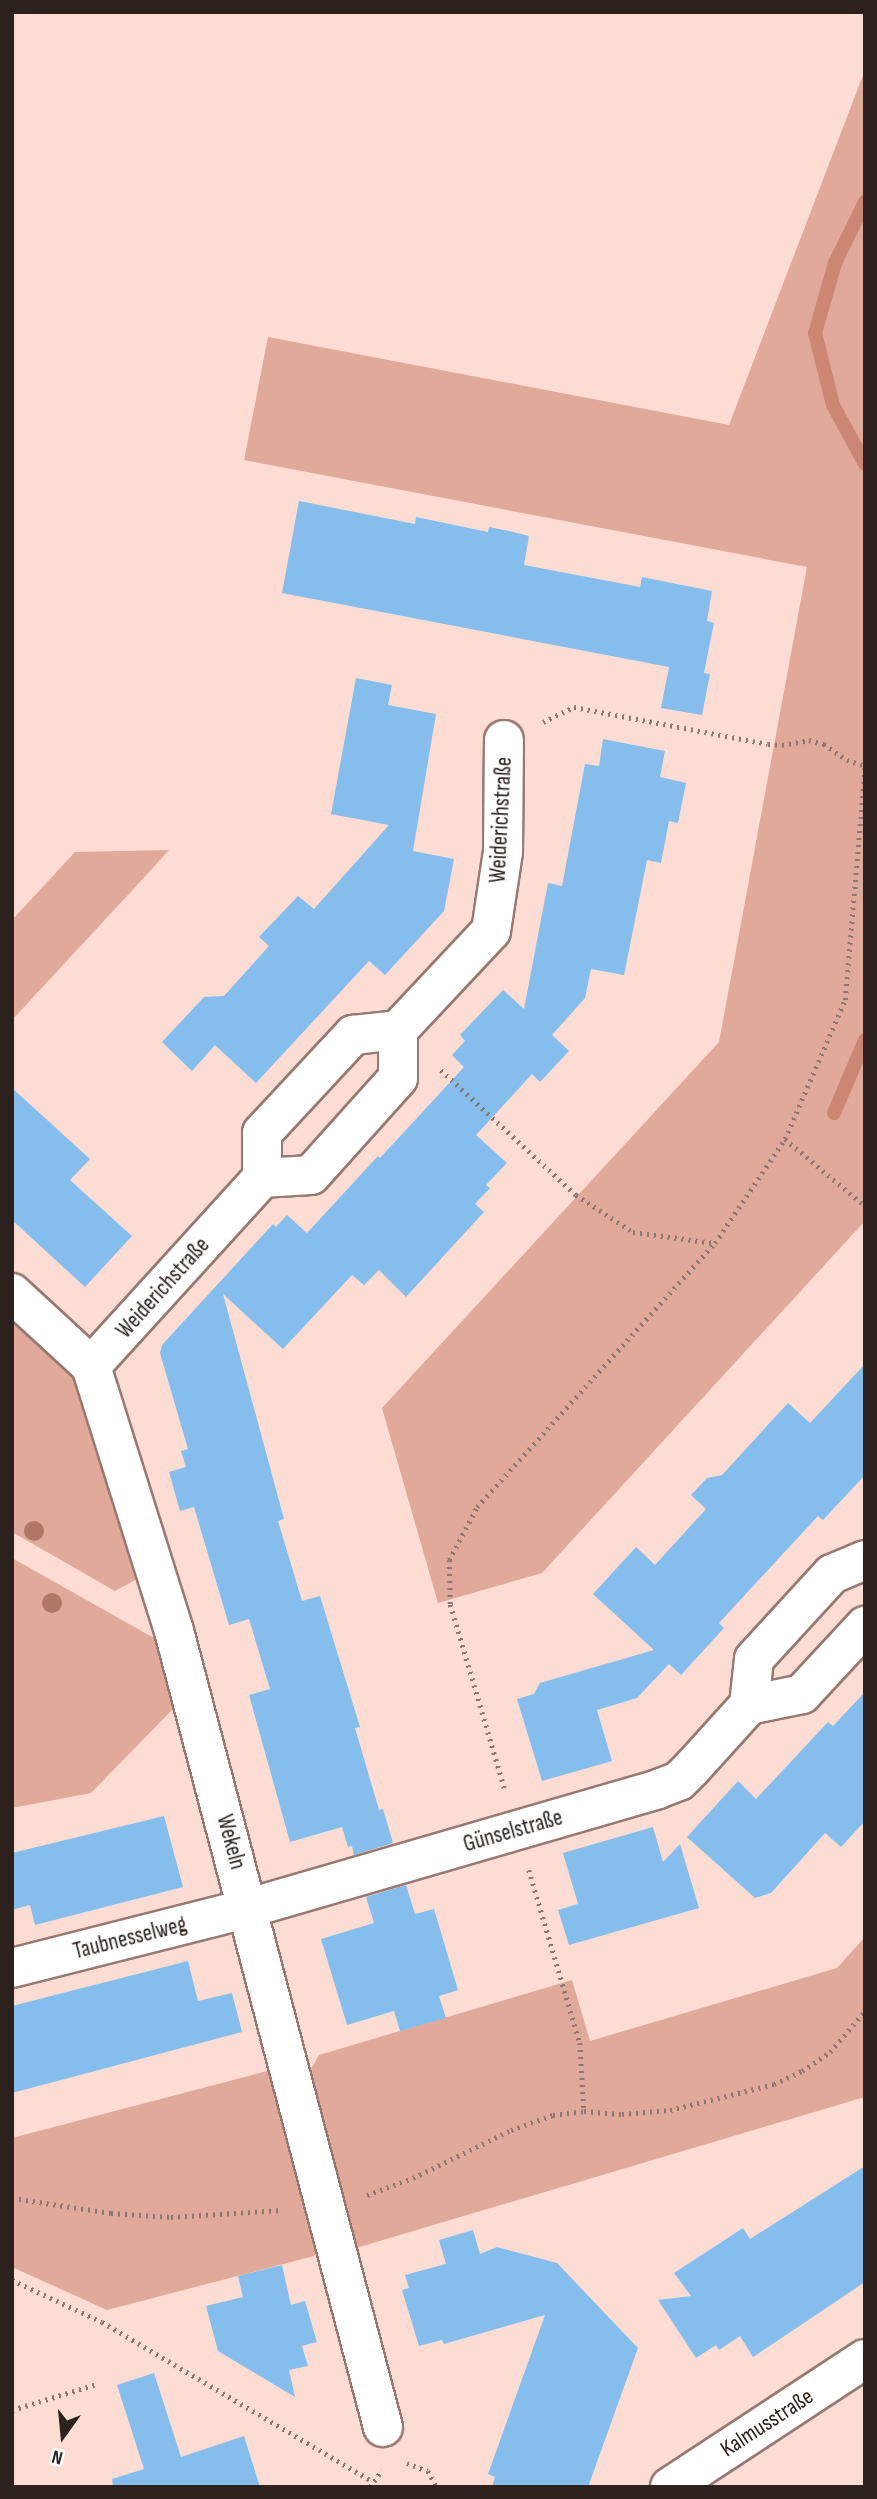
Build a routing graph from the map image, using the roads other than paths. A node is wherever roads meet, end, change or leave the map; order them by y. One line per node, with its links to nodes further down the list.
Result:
1 (505, 740): 2 (street, Weiderichstraße)
2 (398, 1030): 3 (street); 3 (street)
3 (262, 1178): 5 (street, Weiderichstraße)
4 (12, 1293): 5 (street, Wekeln)
5 (91, 1366): 9 (street, Wekeln)
6 (865, 1560): 8 (street)
7 (865, 1626): 8 (street)
8 (749, 1705): 9 (street, Günselstraße)
9 (248, 1908): 10 (street, Taubnesselweg); 12 (street, Wekeln)
10 (12, 1969)
11 (865, 2359): 13 (street, Kalmusstraße)
12 (383, 2427)
13 (670, 2487)

